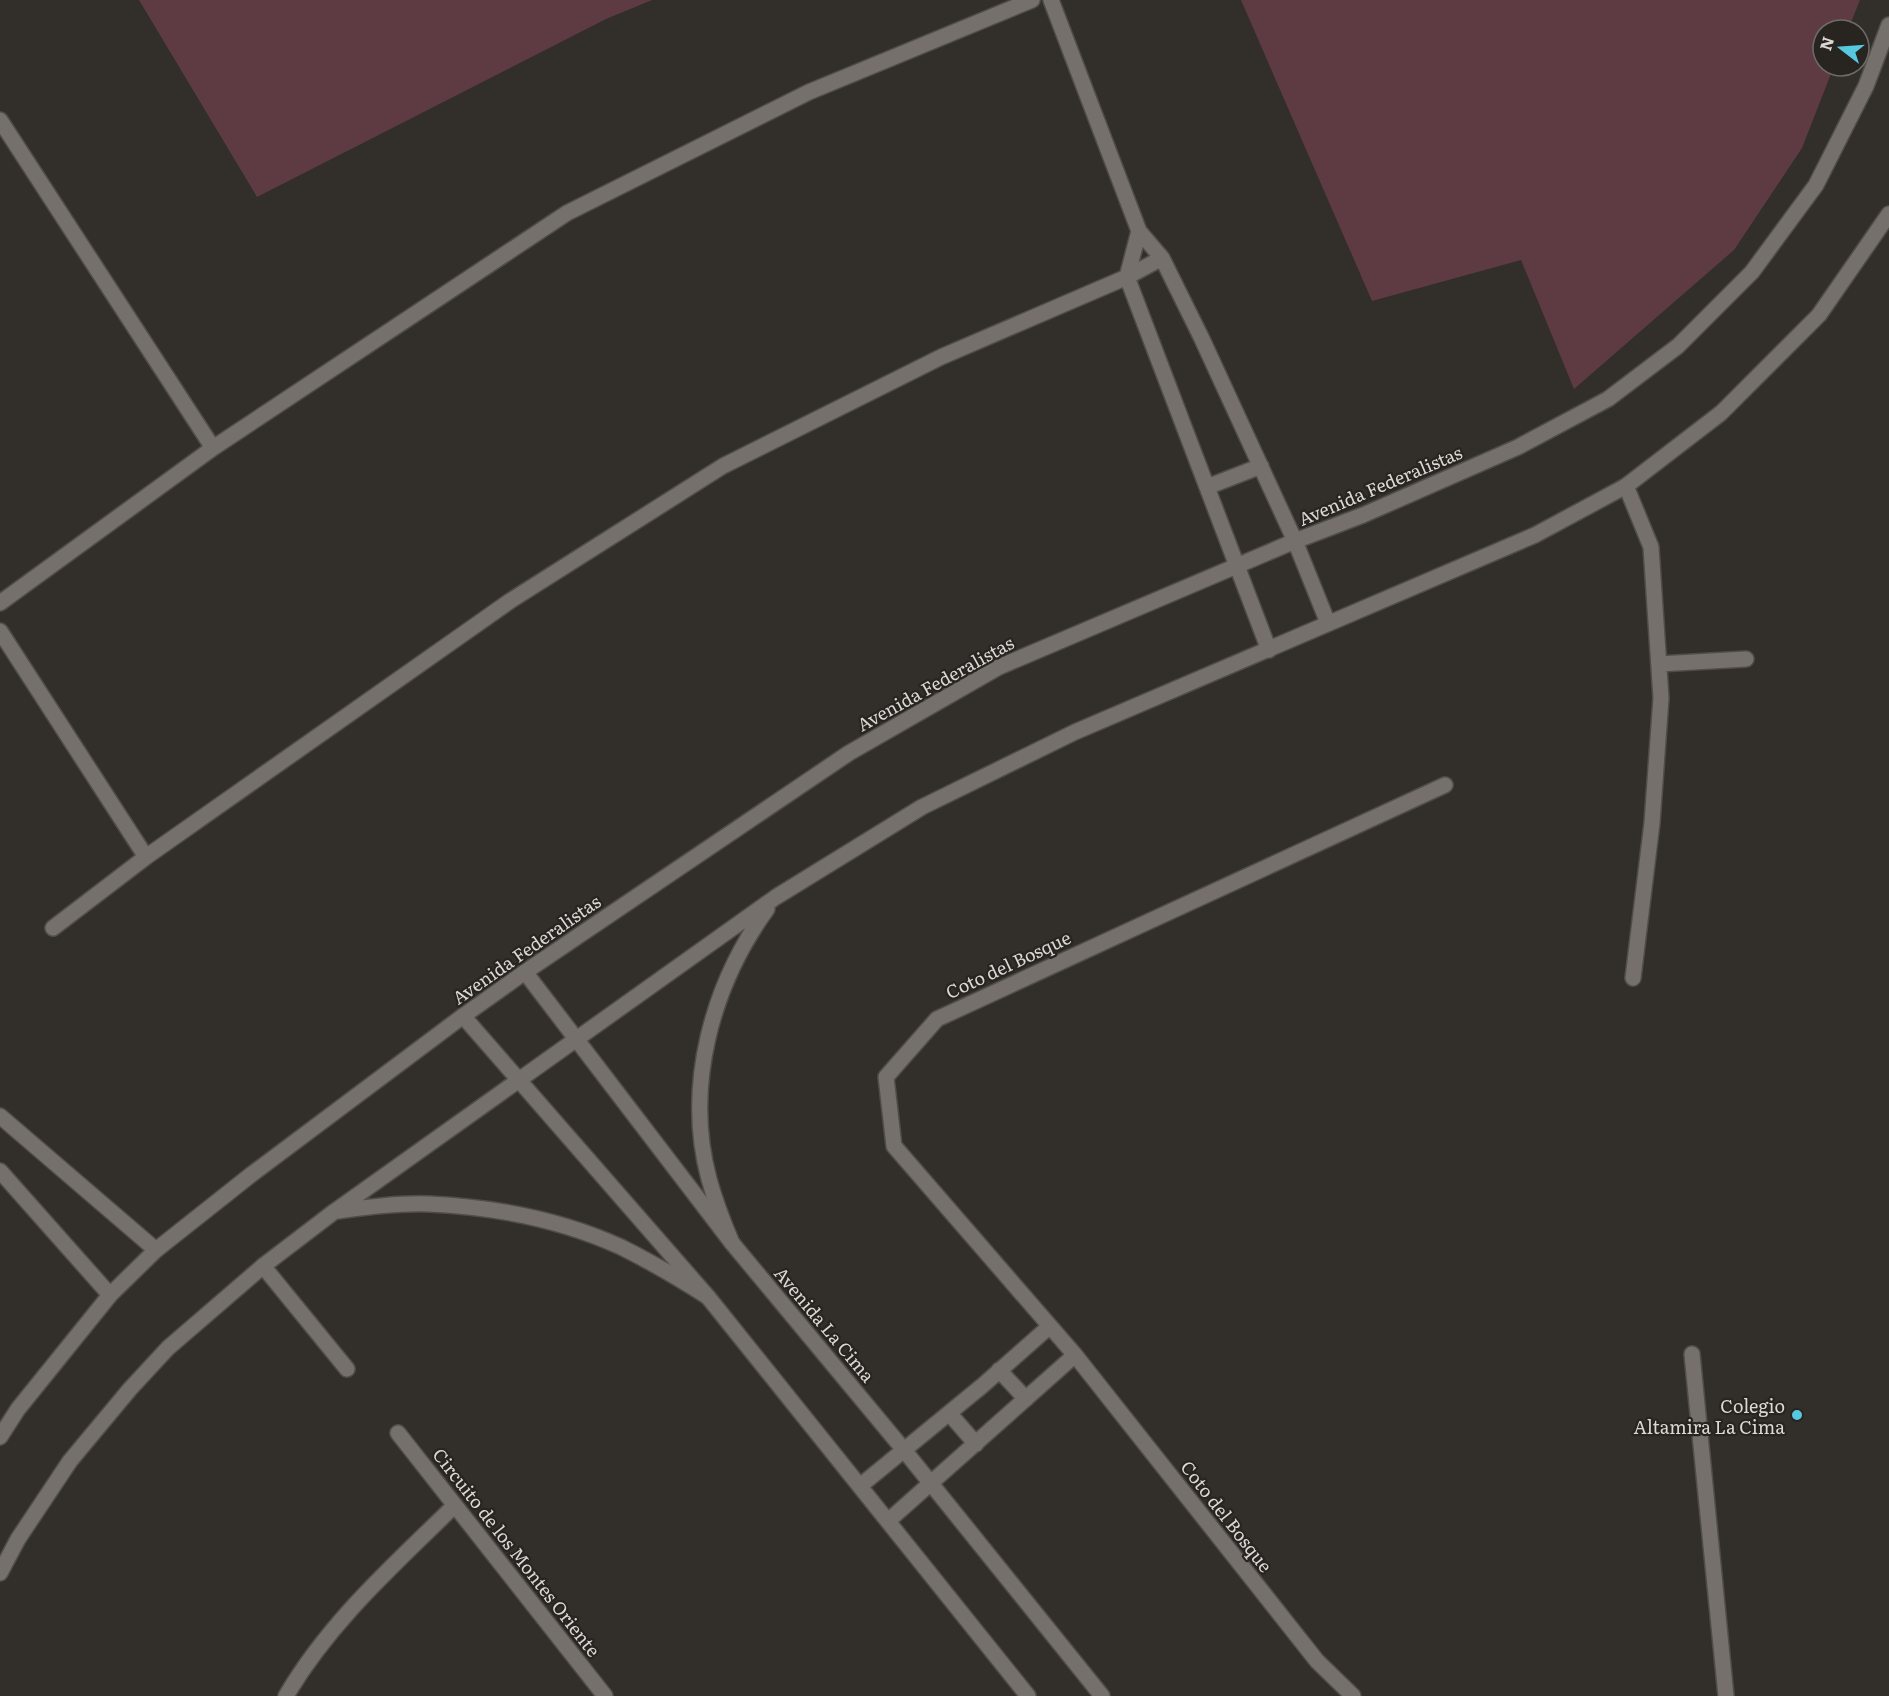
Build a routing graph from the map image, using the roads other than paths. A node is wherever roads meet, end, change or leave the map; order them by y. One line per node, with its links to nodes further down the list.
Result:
1 (1032, 0): 9 (street)
2 (1051, 0): 6 (street)
3 (1889, 25): 13 (street, Avenida Federalistas)
4 (0, 120): 9 (street)
5 (1889, 214): 11 (street)
6 (1139, 231): 7 (street); 8 (street)
7 (1162, 258): 8 (street); 10 (street)
8 (1127, 277): 12 (street); 22 (street)
9 (213, 448): 15 (street)
10 (1261, 466): 12 (street); 13 (street)
11 (1626, 486): 16 (street); 20 (street)
12 (1207, 487): 14 (street)
13 (1295, 541): 14 (street, Avenida Federalistas); 16 (street)
14 (1237, 566): 18 (street); 25 (street, Avenida Federalistas)
15 (0, 603)
16 (1328, 623): 18 (street)
17 (0, 631): 22 (street)
18 (1269, 650): 23 (street)
19 (1746, 659): 20 (street)
20 (1659, 664): 26 (street)
21 (1445, 785): 38 (street, Coto del Bosque)
22 (147, 857): 24 (street)
23 (776, 897): 28 (street); 33 (street)
24 (53, 928)
25 (525, 972): 27 (street, Avenida Federalistas); 28 (street, Avenida La Cima)
26 (1633, 978)
27 (463, 1016): 29 (street); 34 (street, Avenida Federalistas)
28 (578, 1039): 29 (street); 33 (street, Avenida La Cima)
29 (519, 1080): 32 (street); 37 (street)
30 (0, 1116): 34 (street)
31 (0, 1171): 36 (street)
32 (335, 1211): 35 (street); 37 (street)
33 (732, 1244): 48 (street, Avenida La Cima)
34 (156, 1250): 36 (street, Avenida Federalistas)
35 (263, 1266): 41 (street); 53 (street)
36 (110, 1295): 46 (street, Avenida Federalistas)
37 (708, 1297): 50 (street)
38 (1050, 1326): 40 (street, Coto del Bosque); 42 (street)
39 (1692, 1354): 59 (street)
40 (1076, 1355): 43 (street); 58 (street, Coto del Bosque)
41 (347, 1369)
42 (999, 1370): 43 (street); 44 (street)
43 (1026, 1400): 47 (street)
44 (949, 1413): 47 (street); 48 (street)
45 (398, 1433): 51 (street, Circuito de los Montes Oriente)
46 (0, 1437)
47 (976, 1444): 49 (street)
48 (904, 1450): 49 (street, Avenida La Cima); 50 (street)
49 (931, 1484): 52 (street); 57 (street, Avenida La Cima)
50 (860, 1486): 52 (street)
51 (455, 1505): 54 (street); 55 (street, Circuito de los Montes Oriente)
52 (888, 1521): 56 (street)
53 (0, 1573)
54 (286, 1696)
55 (604, 1696)
56 (1028, 1696)
57 (1102, 1696)
58 (1353, 1696)
59 (1726, 1696)

